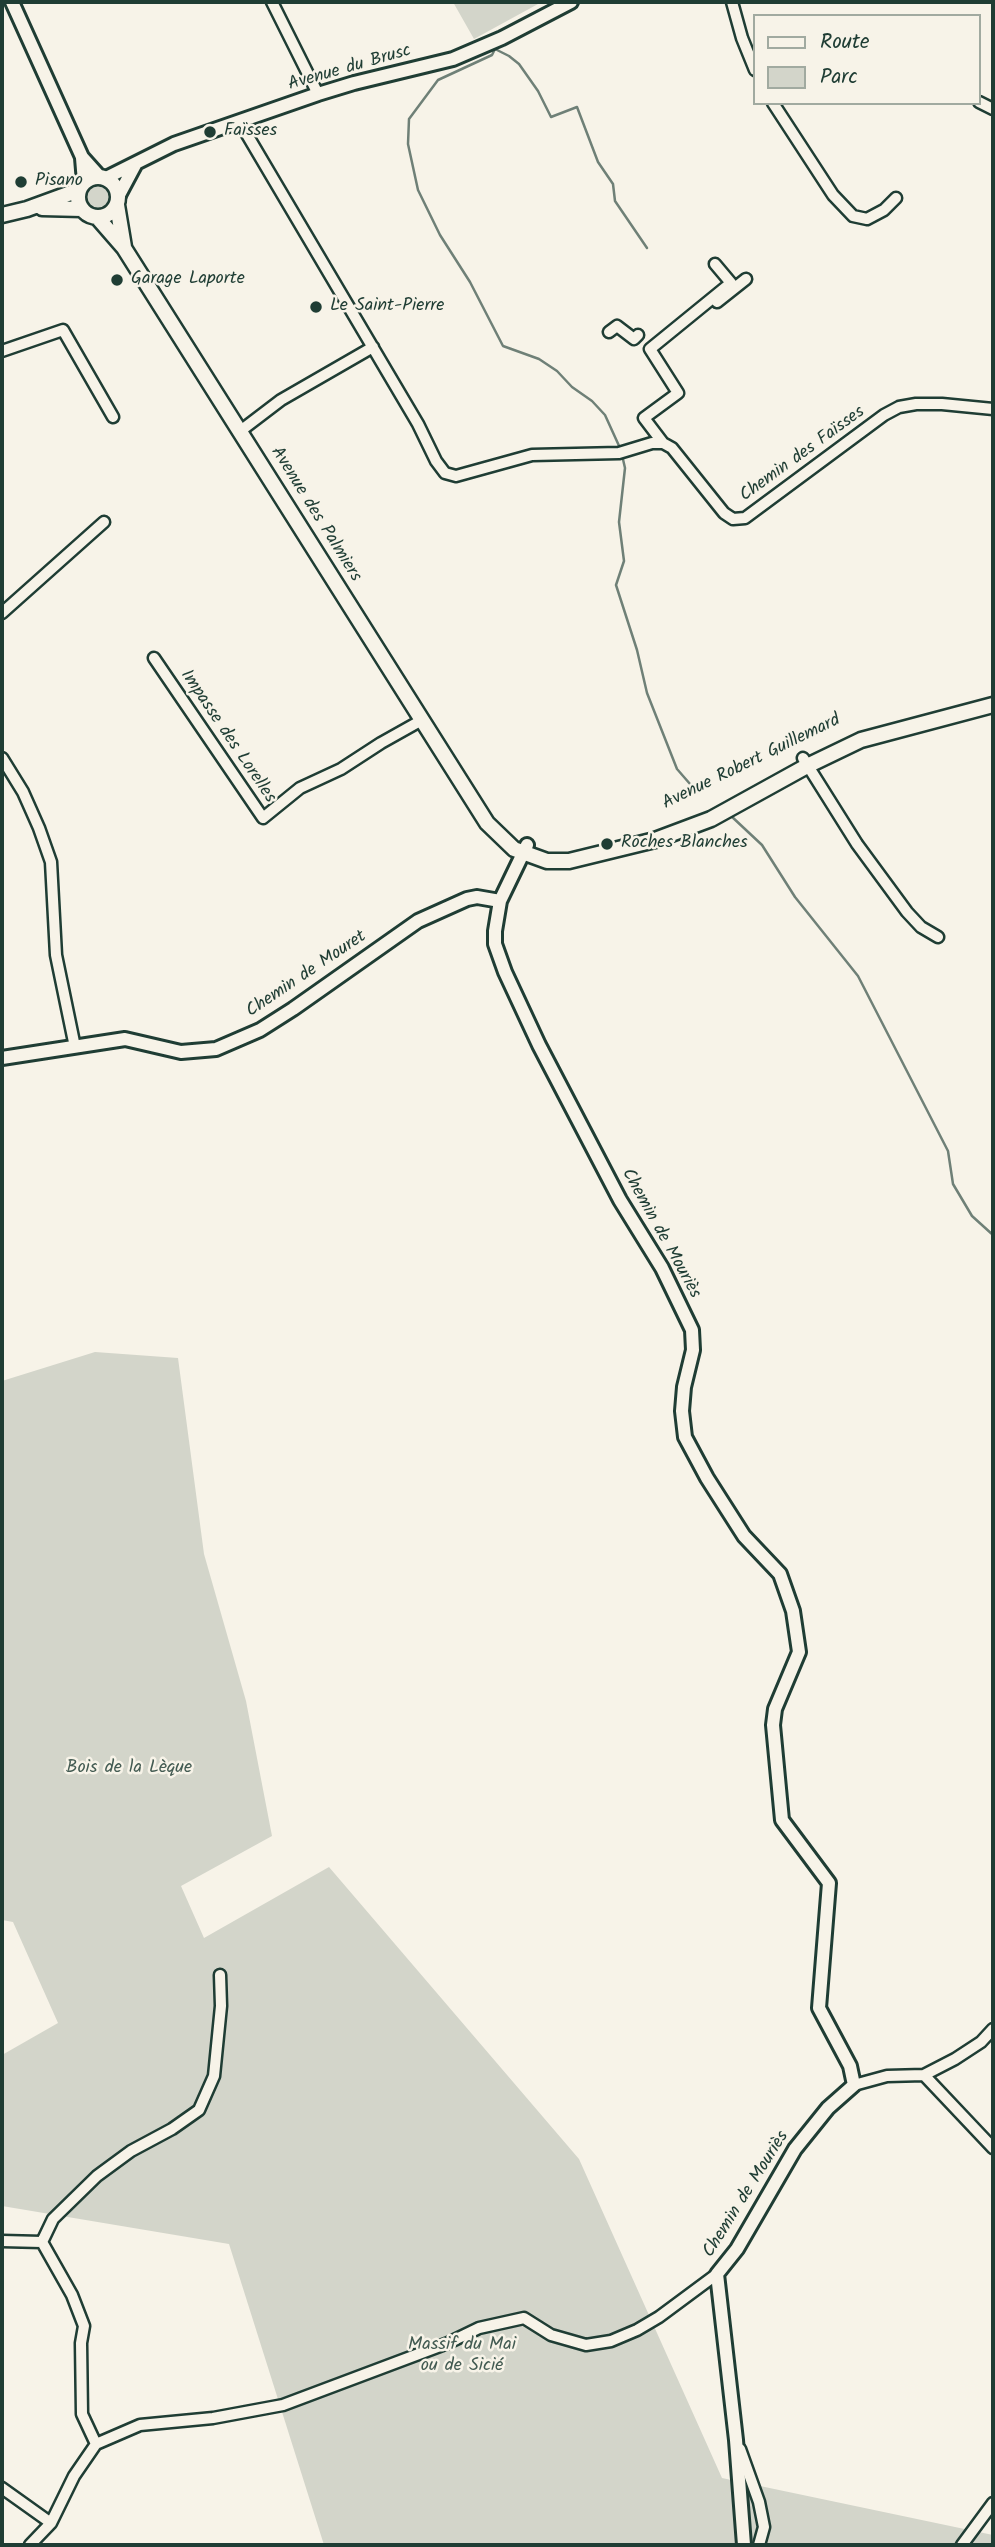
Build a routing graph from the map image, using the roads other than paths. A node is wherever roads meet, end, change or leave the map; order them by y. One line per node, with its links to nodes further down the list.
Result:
1 (12, 2): 9 (street)
2 (272, 2): 6 (street)
3 (571, 2): 6 (street, Avenue du Brusc)
4 (732, 2): 5 (street)
5 (754, 68)
6 (318, 94): 8 (street, Avenue du Brusc)
7 (774, 105): 13 (street)
8 (239, 121): 10 (street, Avenue du Brusc); 24 (street)
9 (82, 157): 11 (street); 12 (street)
10 (135, 164): 11 (street, Avenue du Brusc); 14 (street)
11 (102, 177): 12 (main road); 14 (main road)
12 (81, 186): 15 (main road); 16 (main road)
13 (896, 198)
14 (118, 200): 18 (main road); 19 (main road, Avenue des Palmiers)
15 (27, 209): 16 (main road); 17 (main road)
16 (82, 209): 18 (main road)
17 (2, 215)
18 (97, 217): 19 (main road, Avenue des Palmiers)
19 (124, 248): 29 (main road, Avenue des Palmiers)
20 (715, 264): 22 (street)
21 (746, 279): 22 (street)
22 (690, 316): 25 (street)
23 (609, 332): 25 (street)
24 (373, 347): 29 (street); 30 (street)
25 (650, 349): 30 (street, Chemin des Faïsses)
26 (2, 351): 28 (street)
27 (993, 409): 30 (street, Chemin des Faïsses)
28 (113, 417)
29 (239, 432): 36 (main road, Avenue des Palmiers)
30 (663, 443)
31 (104, 522): 32 (street)
32 (2, 613)
33 (154, 658): 36 (street, Impasse des Lorelles)
34 (993, 698): 38 (main road, Avenue Robert Guillemard)
35 (993, 705): 38 (main road, Avenue Robert Guillemard)
36 (422, 720): 39 (main road, Avenue des Palmiers)
37 (2, 758): 42 (street)
38 (805, 762): 39 (main road, Avenue Robert Guillemard); 41 (street)
39 (526, 849): 40 (street, Chemin de Mouriès)
40 (500, 901): 42 (street, Chemin de Mouret); 47 (street, Chemin de Mouriès)
41 (937, 937)
42 (75, 1046): 43 (street, Chemin de Mouret)
43 (2, 1058)
44 (220, 1975): 50 (street)
45 (993, 2029): 46 (street)
46 (924, 2075): 47 (street); 48 (street)
47 (854, 2085): 51 (street, Chemin de Mouriès)
48 (993, 2148)
49 (2, 2241): 50 (street)
50 (43, 2242): 53 (street)
51 (717, 2274): 52 (street); 53 (street)
52 (737, 2440): 59 (street); 60 (street)
53 (96, 2444): 56 (street)
54 (2, 2488): 56 (street)
55 (993, 2503): 57 (street)
56 (51, 2523): 58 (street)
57 (965, 2541)
58 (30, 2545)
59 (744, 2545)
60 (759, 2545)

